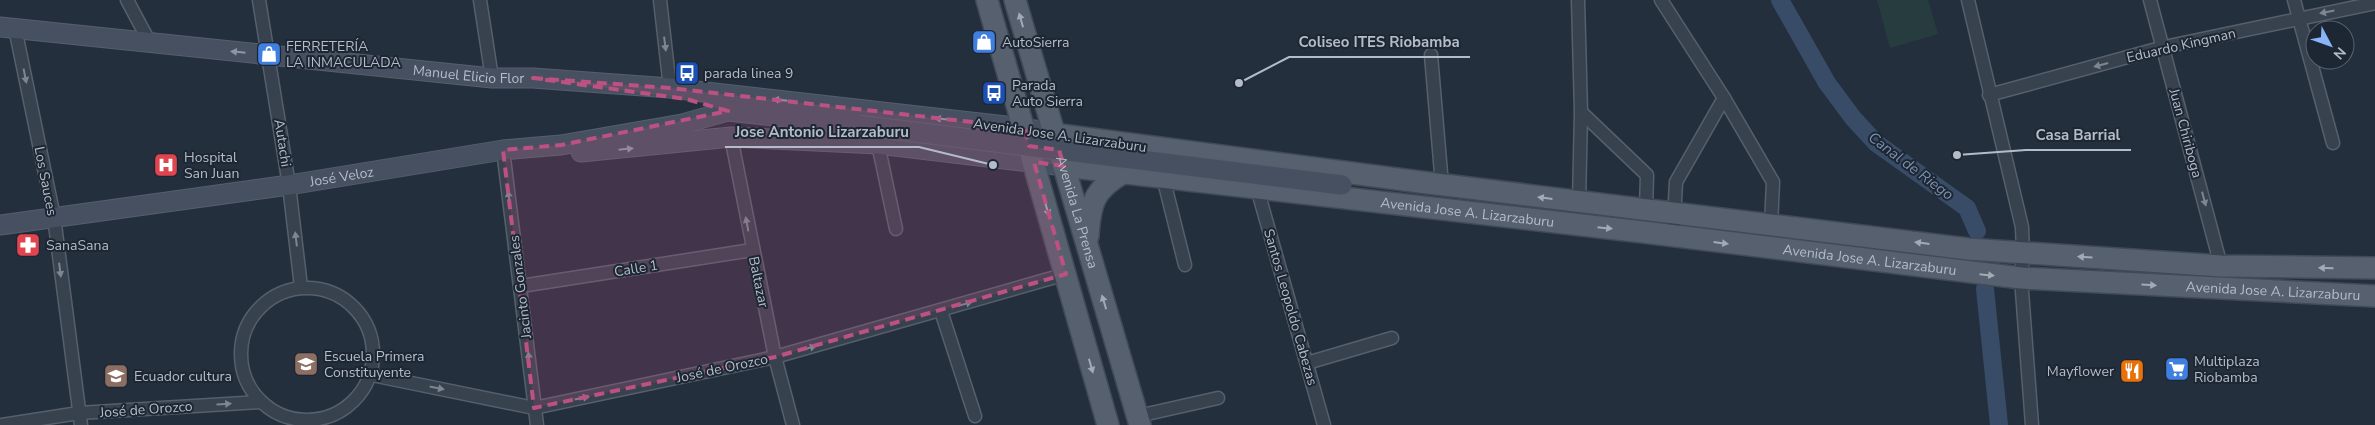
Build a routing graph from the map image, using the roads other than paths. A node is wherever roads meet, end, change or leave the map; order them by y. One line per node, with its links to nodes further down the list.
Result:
1 (127, 0): 15 (street)
2 (259, 0): 18 (street, Autachi)
3 (480, 0): 19 (street)
4 (660, 0): 21 (street, one-way to 21)
5 (987, 0): 26 (main road, Avenida La Prensa)
6 (1015, 0): 27 (main road, Avenida La Prensa, one-way to 6)
7 (1578, 0): 25 (street)
8 (1661, 0): 23 (street)
9 (1968, 0): 22 (street)
10 (2150, 0): 16 (street, Juan Chiriboga)
11 (2294, 0): 13 (street)
12 (2375, 3): 13 (street, Eduardo Kingman, one-way to 13)
13 (2299, 17): 16 (street, Eduardo Kingman); 29 (street)
14 (8, 27): 15 (street, Manuel Elicio Flor); 46 (street, Los Sauces, one-way to 46)
15 (150, 43): 18 (street, Manuel Elicio Flor, one-way to 15)
16 (2164, 48): 22 (street, Eduardo Kingman, one-way to 22); 55 (street, Juan Chiriboga, one-way to 55)
17 (1431, 55): 40 (street)
18 (270, 56): 19 (street, Manuel Elicio Flor); 38 (street, Autachi)
19 (492, 78): 20 (street, Manuel Elicio Flor)
20 (532, 78): 21 (street, Manuel Elicio Flor); 24 (street)
21 (670, 88): 26 (street, Avenida Jose A. Lizarzaburu, one-way to 21)
22 (1989, 95): 53 (street)
23 (1724, 98): 45 (street); 48 (street)
24 (728, 111): 31 (street, José Veloz); 39 (street, bridge)
25 (1581, 112): 42 (street); 44 (street)
26 (1025, 128): 27 (street, Avenida Jose A. Lizarzaburu); 33 (main road, Avenida La Prensa)
27 (1053, 134): 34 (main road, Avenida La Prensa); 37 (main road, Avenida Jose A. Lizarzaburu)
28 (730, 137): 30 (street, Avenida Jose A. Lizarzaburu); 31 (street, Avenida Jose A. Lizarzaburu, one-way to 28); 52 (street, Baltazar, one-way to 28)
29 (2333, 143)
30 (878, 144): 33 (street, Avenida Jose A. Lizarzaburu); 49 (street)
31 (561, 145): 32 (street, José Veloz)
32 (502, 150): 38 (street, José Veloz); 59 (street, Jacinto Gonzales, one-way to 32)
33 (1034, 162): 34 (street, Avenida Jose A. Lizarzaburu); 57 (main road, Avenida La Prensa, one-way to 57)
34 (1064, 166): 35 (main road, Avenida Jose A. Lizarzaburu); 51 (main road, Avenida La Prensa)
35 (1123, 173): 36 (main road, Avenida Jose A. Lizarzaburu); 51 (main road)
36 (1163, 177): 41 (main road, Avenida Jose A. Lizarzaburu); 54 (street)
37 (1420, 182): 39 (street); 40 (main road, Avenida Jose A. Lizarzaburu)
38 (289, 185): 46 (street, José Veloz); 60 (street, Autachi, one-way to 38)
39 (1342, 185): 43 (street)
40 (1442, 185): 42 (main road, Avenida Jose A. Lizarzaburu, one-way to 40)
41 (1257, 188): 43 (main road, Avenida Jose A. Lizarzaburu); 65 (street, Santos Leopoldo Cabezas)
42 (1579, 202): 44 (main road, Avenida Jose A. Lizarzaburu)
43 (1417, 207): 50 (main road, Avenida Jose A. Lizarzaburu, one-way to 50)
44 (1646, 209): 45 (main road, Avenida Jose A. Lizarzaburu)
45 (1674, 214): 48 (main road, Avenida Jose A. Lizarzaburu); 50 (street)
46 (54, 217): 47 (street, José Veloz); 71 (street, Los Sauces, one-way to 71)
47 (0, 225)
48 (1772, 225): 53 (main road, Avenida Jose A. Lizarzaburu, one-way to 48)
49 (896, 229)
50 (1673, 237): 58 (main road, Avenida Jose A. Lizarzaburu, one-way to 58)
51 (1088, 248): 72 (main road, Avenida La Prensa, one-way to 51)
52 (752, 250): 59 (street, Calle 1); 64 (street, Baltazar)
53 (2023, 253): 55 (main road, Avenida Jose A. Lizarzaburu, one-way to 53); 58 (street)
54 (1185, 265)
55 (2221, 266): 56 (main road, Avenida Jose A. Lizarzaburu, one-way to 55)
56 (2375, 268)
57 (1066, 274): 62 (street, José de Orozco, one-way to 57); 77 (main road, Avenida La Prensa, one-way to 77)
58 (2020, 278): 61 (main road, Avenida Jose A. Lizarzaburu, one-way to 61); 79 (street)
59 (521, 286): 69 (street, Jacinto Gonzales, one-way to 59)
60 (301, 287): 66 (street); 68 (street)
61 (2375, 296)
62 (941, 311): 64 (street, José de Orozco, one-way to 62); 70 (street)
63 (1392, 338): 65 (street)
64 (775, 357): 69 (street, José de Orozco, one-way to 64); 76 (street, Baltazar)
65 (1307, 363): 78 (street, Santos Leopoldo Cabezas)
66 (372, 375): 69 (street, José de Orozco, one-way to 69); 73 (street)
67 (1218, 398): 72 (street)
68 (261, 402): 71 (street, José de Orozco, one-way to 68); 73 (street)
69 (534, 408): 75 (street, Jacinto Gonzales)
70 (975, 416)
71 (80, 419): 74 (street, José de Orozco)
72 (1139, 420)
73 (327, 421)
74 (2, 425)
75 (537, 425)
76 (793, 425)
77 (1108, 425)
78 (1324, 425)
79 (2032, 425)

